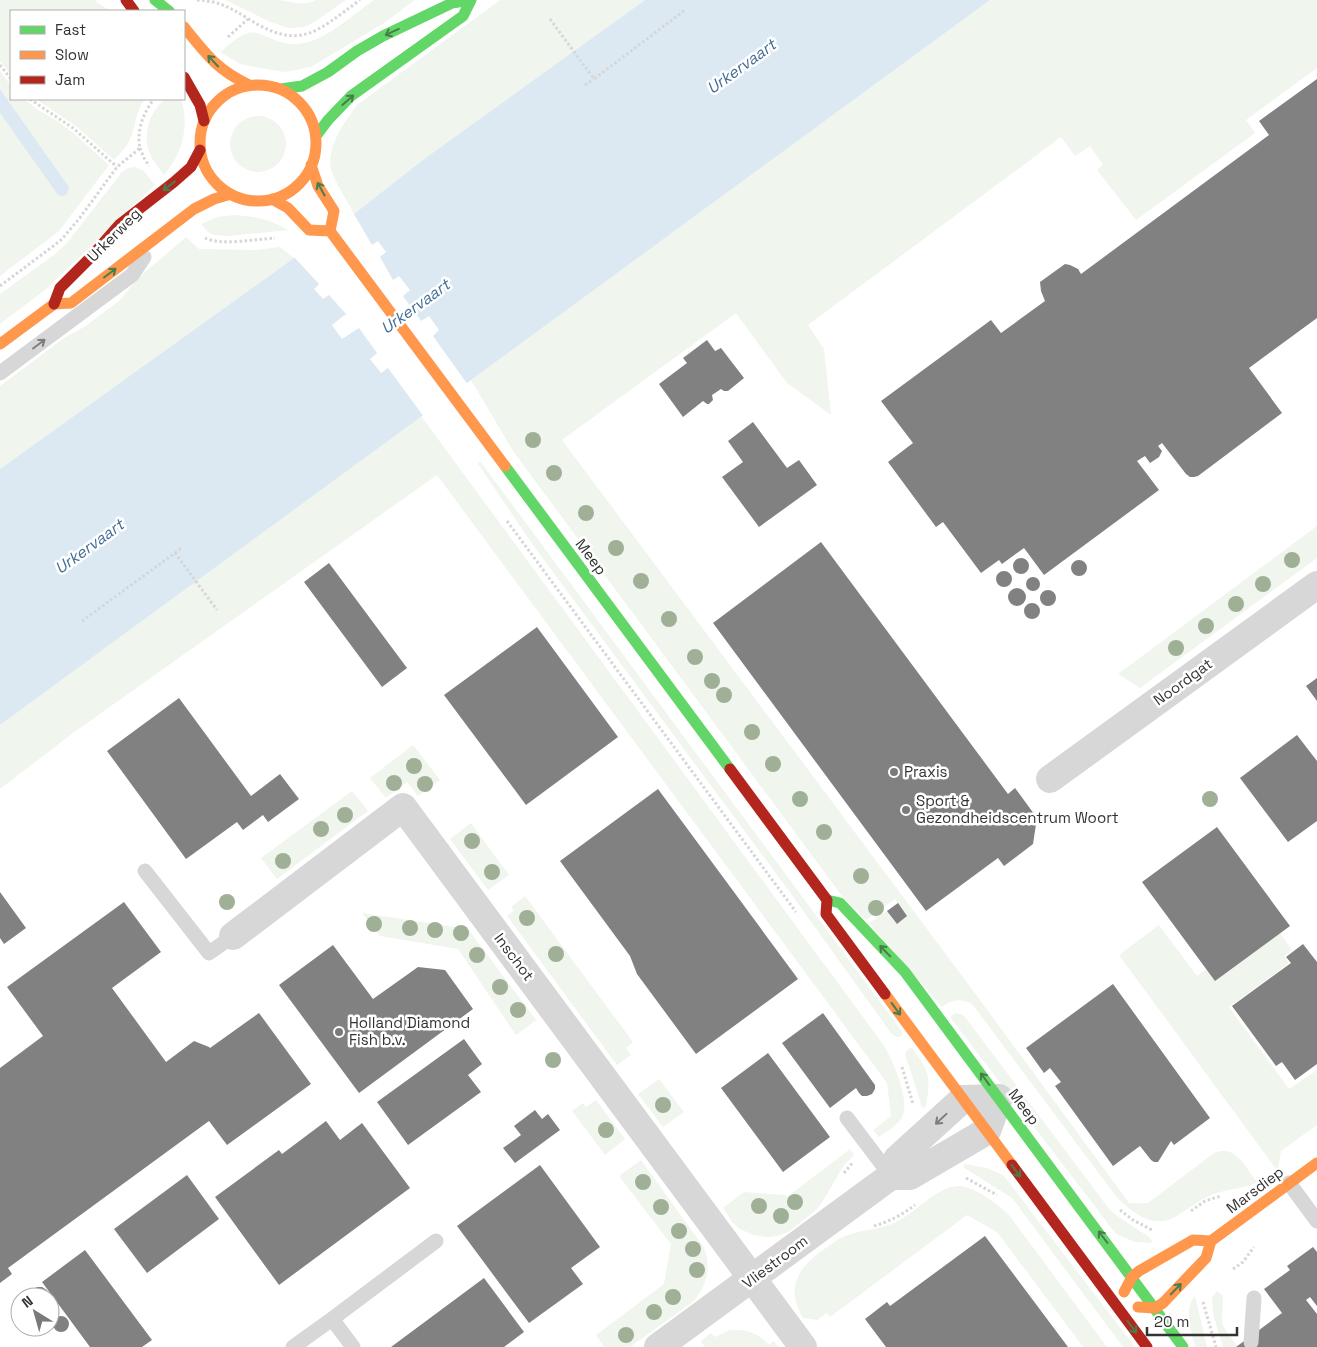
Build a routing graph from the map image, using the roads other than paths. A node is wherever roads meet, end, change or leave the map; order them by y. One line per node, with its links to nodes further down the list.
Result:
1 (155, 0): 4 (main road)
2 (435, 0): 5 (lane)
3 (471, 0): 5 (main road); 11 (main road, one-way to 3)
4 (168, 10)
5 (416, 20): 9 (main road, one-way to 9)
6 (185, 28): 8 (main road, one-way to 6)
7 (185, 79): 10 (main road)
8 (249, 85): 9 (main road); 10 (main road)
9 (280, 89): 11 (main road)
10 (204, 121): 12 (main road)
11 (316, 136): 13 (main road)
12 (200, 150): 14 (main road); 18 (main road, Urkerweg, one-way to 18)
13 (311, 165): 15 (main road); 16 (main road, one-way to 13)
14 (231, 194): 15 (main road); 17 (main road, Urkerweg)
15 (272, 199): 16 (main road)
16 (330, 231): 24 (main road, Meep)
17 (159, 236): 18 (main road, Urkerweg, one-way to 17); 20 (lane, Urkerweg, one-way to 17)
18 (54, 304): 19 (main road, Urkerweg)
19 (0, 344)
20 (0, 373)
21 (1317, 585): 22 (street, Noordgat)
22 (1050, 779)
23 (145, 871): 25 (lane)
24 (827, 900): 26 (main road, Meep, one-way to 24); 27 (main road, Meep, one-way to 27)
25 (233, 936): 37 (street, Inschot)
26 (999, 1098): 27 (street); 29 (street); 36 (main road, Meep, one-way to 26)
27 (963, 1099): 29 (main road, Meep); 31 (street, Vliestroom, one-way to 31)
28 (847, 1118): 31 (lane)
29 (987, 1131): 31 (street, Vliestroom); 39 (main road, Meep, one-way to 39)
30 (1317, 1162): 32 (main road, Marsdiep)
31 (891, 1176): 37 (street, Vliestroom)
32 (1289, 1183): 33 (lane); 35 (main road, Marsdiep)
33 (1317, 1221)
34 (436, 1241): 41 (lane)
35 (1211, 1242): 36 (main road); 40 (main road, Marsdiep, one-way to 35)
36 (1132, 1277): 39 (main road); 40 (main road, Meep)
37 (752, 1279): 45 (street, Vliestroom); 46 (street)
38 (1254, 1298): 42 (lane)
39 (1117, 1307): 40 (main road); 47 (main road, Meep, one-way to 47)
40 (1155, 1308): 48 (main road, Meep)
41 (332, 1319): 43 (lane); 44 (lane)
42 (1251, 1342)
43 (293, 1347)
44 (354, 1347)
45 (658, 1347)
46 (803, 1347)
47 (1147, 1347)
48 (1183, 1347)

